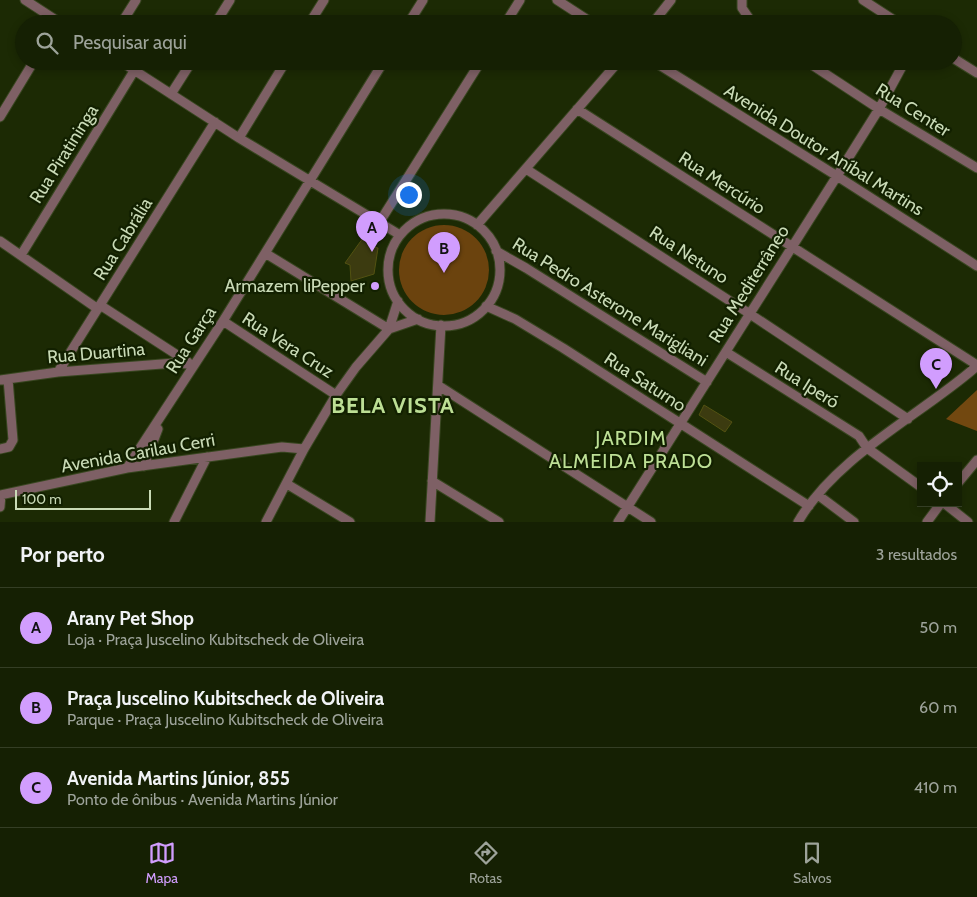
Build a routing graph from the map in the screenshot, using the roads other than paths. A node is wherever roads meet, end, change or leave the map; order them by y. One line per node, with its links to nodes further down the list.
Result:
1 (25, 0): 11 (street)
2 (136, 0): 13 (street)
3 (230, 0): 14 (street)
4 (324, 0): 15 (street)
5 (423, 0): 16 (street)
6 (520, 0): 17 (street)
7 (557, 0): 18 (street)
8 (672, 0): 19 (street)
9 (742, 0): 20 (street)
10 (863, 0): 21 (street)
11 (40, 4): 12 (street)
12 (51, 15)
13 (127, 15)
14 (221, 15)
15 (315, 15)
16 (414, 15)
17 (511, 15)
18 (580, 15)
19 (660, 15)
20 (747, 15)
21 (886, 15)
22 (962, 64): 33 (street)
23 (29, 70): 37 (street)
24 (187, 70): 34 (street)
25 (281, 70): 39 (street)
26 (378, 70): 43 (street, Rua Garça)
27 (475, 70): 44 (street)
28 (611, 70): 36 (street)
29 (668, 70): 42 (street, Avenida Doutor Aníbal Martins)
30 (820, 70): 35 (street, Rua Center)
31 (900, 70): 35 (street, Rua Mediterrâneo)
32 (134, 71): 34 (street); 51 (street, Rua Piratininga)
33 (977, 73)
34 (172, 94): 38 (street)
35 (879, 108): 40 (street, Rua Center); 42 (street, Rua Mediterrâneo)
36 (577, 109): 41 (street); 48 (street, Rua Mercúrio)
37 (0, 117)
38 (215, 122): 39 (street); 55 (street, Rua Cabrália)
39 (239, 138): 43 (street)
40 (977, 168)
41 (526, 169): 45 (street); 56 (street, Rua Netuno)
42 (837, 176): 48 (street, Rua Mediterrâneo); 52 (street, Avenida Doutor Aníbal Martins)
43 (310, 181): 44 (street); 50 (street, Rua Garça)
44 (379, 222): 46 (street)
45 (477, 226): 46 (street); 49 (street)
46 (400, 235): 53 (street)
47 (0, 241): 51 (street)
48 (791, 247): 56 (street, Rua Mediterrâneo); 62 (street, Rua Mercúrio)
49 (496, 251): 54 (street); 66 (street, Rua Pedro Asterone Marigliani)
50 (265, 252): 58 (street, Rua Garça); 60 (street)
51 (21, 255): 55 (street)
52 (977, 266)
53 (398, 301): 57 (street); 60 (street)
54 (486, 306): 59 (street); 71 (street, Rua Saturno)
55 (99, 307): 63 (street); 64 (street, Rua Cabrália)
56 (750, 314): 61 (street, Rua Mediterrâneo); 70 (street, Rua Netuno)
57 (418, 319): 59 (street); 60 (street)
58 (223, 321): 63 (street, Rua Garça); 68 (street, Rua Vera Cruz)
59 (441, 326): 67 (street)
60 (389, 329): 68 (street)
61 (726, 352): 66 (street, Rua Mediterrâneo); 73 (street, Rua Iperó)
62 (977, 366): 70 (street)
63 (194, 367): 64 (street, Rua Duartina); 69 (street, Rua Garça)
64 (58, 372): 65 (street, Rua Duartina)
65 (4, 379): 74 (street)
66 (707, 382): 71 (street, Rua Mediterrâneo)
67 (439, 386): 82 (street); 88 (street)
68 (336, 396): 75 (street)
69 (163, 414): 79 (street, Rua Garça); 80 (street, Rua Garça)
70 (908, 419): 73 (street)
71 (680, 424): 87 (street, Rua Saturno); 88 (street, Rua Mediterrâneo)
72 (282, 448): 75 (street, Avenida Carilau Cerri); 76 (street, Avenida Carilau Cerri); 77 (street)
73 (867, 448): 84 (street, Rua Iperó); 86 (street)
74 (0, 449)
75 (304, 449): 77 (street)
76 (206, 457): 79 (street, Avenida Carilau Cerri); 92 (street)
77 (300, 458): 83 (street)
78 (977, 460): 81 (street)
79 (144, 466): 80 (street, Avenida Carilau Cerri)
80 (127, 468): 85 (street, Avenida Carilau Cerri)
81 (962, 478)
82 (432, 482): 95 (street); 96 (street)
83 (287, 484): 93 (street); 94 (street)
84 (917, 484)
85 (1, 495): 91 (street)
86 (818, 495): 87 (street); 100 (street)
87 (809, 506): 99 (street)
88 (628, 507): 97 (street, Rua Mediterrâneo); 98 (street)
89 (940, 507): 101 (street)
90 (948, 507): 102 (street)
91 (0, 508)
92 (174, 522)
93 (266, 522)
94 (350, 522)
95 (430, 522)
96 (499, 522)
97 (618, 522)
98 (651, 522)
99 (798, 522)
100 (854, 522)
101 (927, 522)
102 (968, 522)

